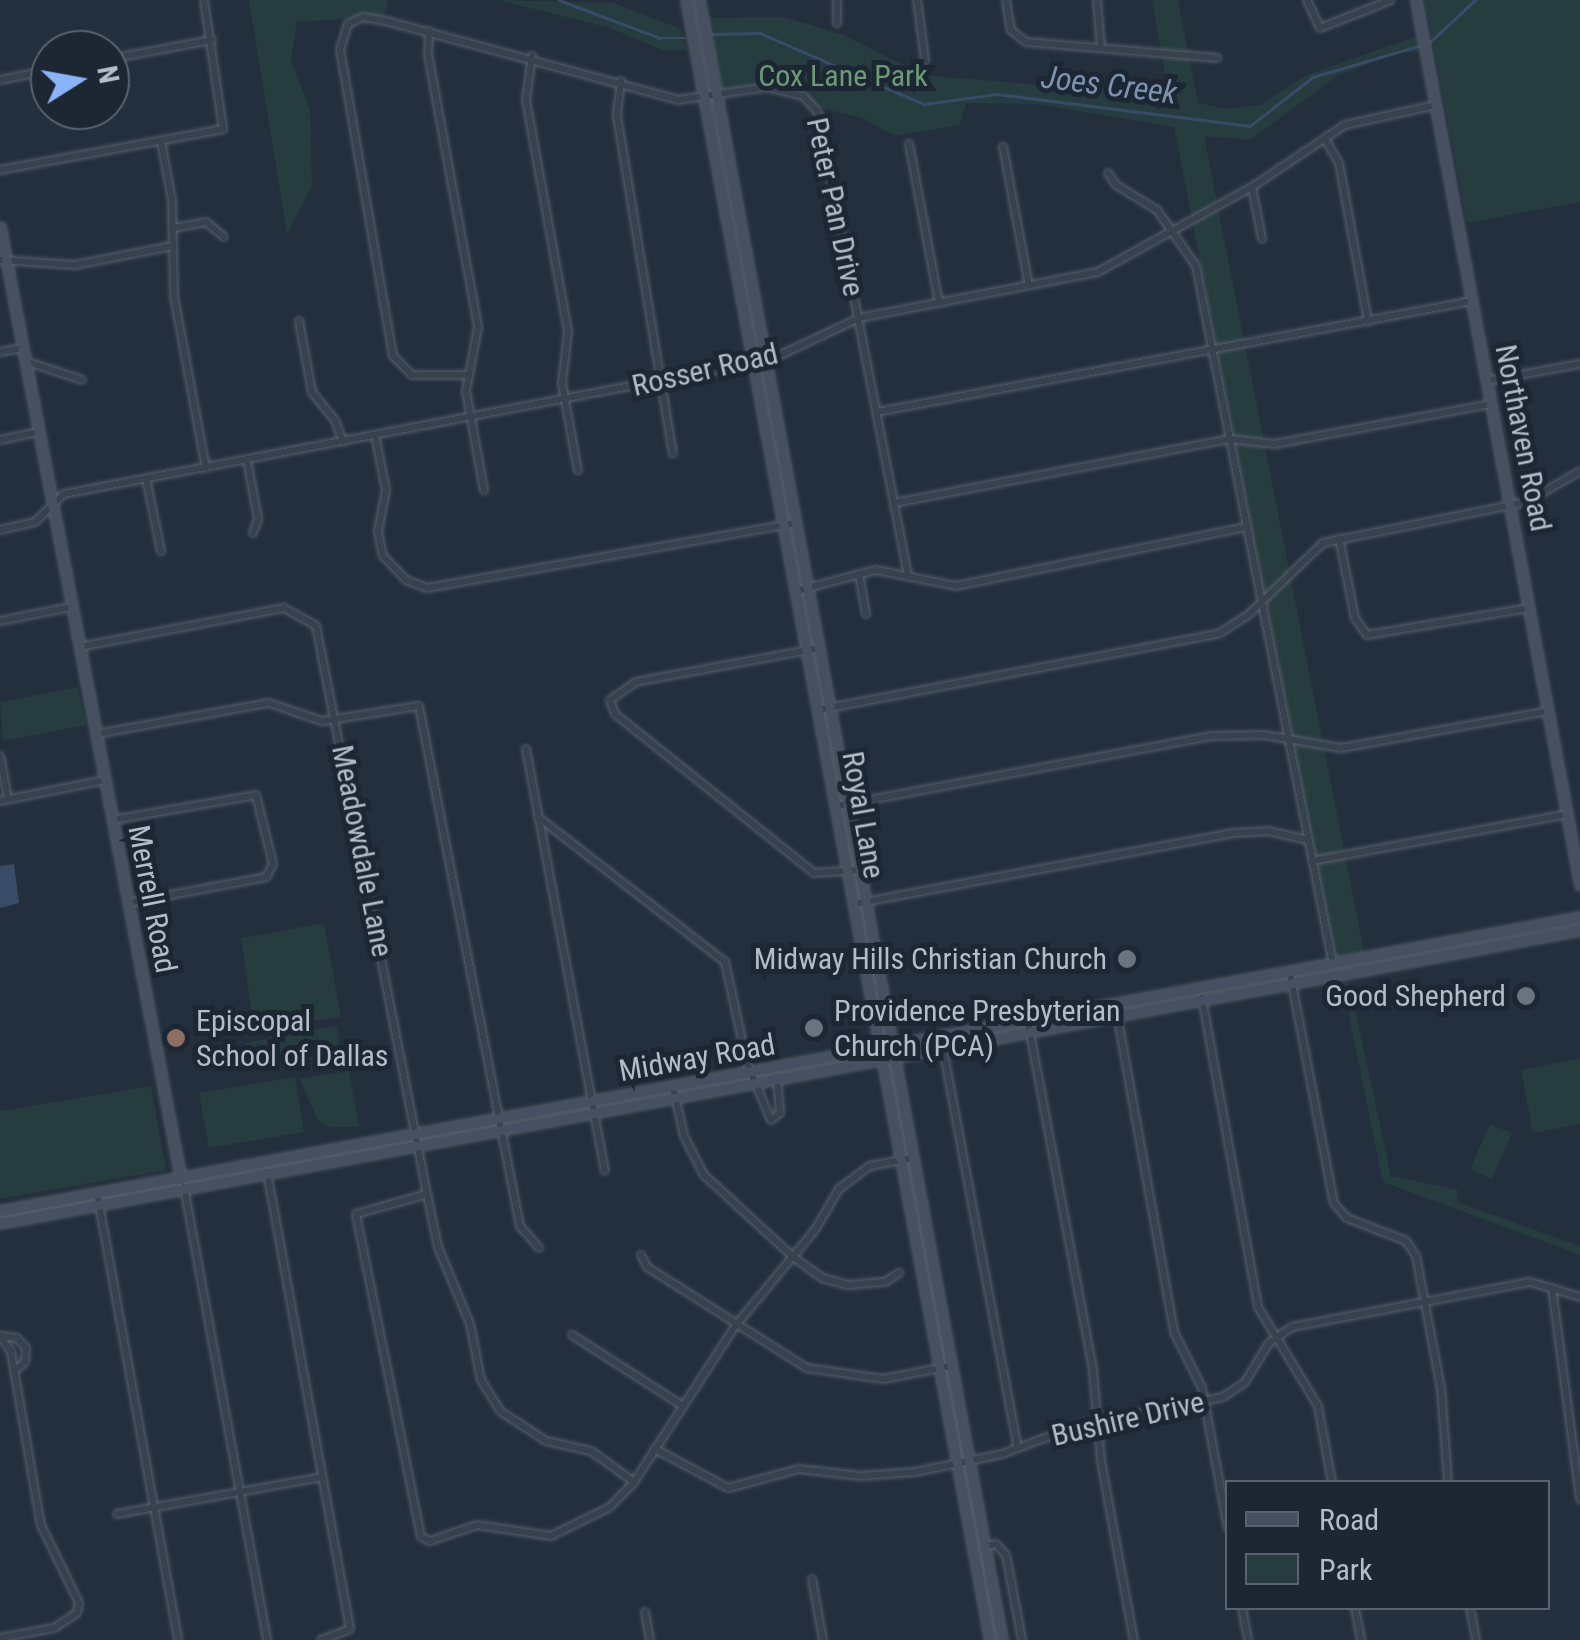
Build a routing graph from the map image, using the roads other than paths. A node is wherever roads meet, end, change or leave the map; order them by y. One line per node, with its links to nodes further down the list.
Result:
1 (204, 0): 13 (street)
2 (686, 0): 23 (main road, Royal Lane)
3 (699, 0): 22 (main road, Royal Lane)
4 (838, 0): 11 (street)
5 (917, 0): 18 (street)
6 (1006, 0): 14 (street)
7 (1098, 0): 14 (street)
8 (1307, 0): 9 (street)
9 (1391, 0)
10 (1416, 0): 24 (main road, Northaven Road)
11 (837, 23)
12 (430, 31): 16 (street, Peter Pan Drive); 52 (street); 52 (street, Peter Pan Drive)
13 (212, 40): 15 (street); 26 (street)
14 (1101, 48): 17 (street)
15 (130, 55)
16 (532, 56): 21 (street, Peter Pan Drive); 56 (street)
17 (1217, 58)
18 (925, 60)
19 (30, 74): 20 (street)
20 (0, 80)
21 (621, 80): 23 (street, Peter Pan Drive); 55 (street)
22 (716, 97): 23 (street, Peter Pan Drive); 42 (street, Peter Pan Drive); 48 (main road, Royal Lane)
23 (704, 99): 50 (main road, Royal Lane)
24 (1436, 105): 25 (street, Rosser Road); 40 (main road, Northaven Road)
25 (1324, 139): 31 (street, Rosser Road); 44 (street)
26 (161, 141): 29 (street); 33 (street)
27 (909, 144): 41 (street)
28 (1003, 147): 39 (street)
29 (0, 170)
30 (1108, 173): 34 (street)
31 (1252, 187): 34 (street, Rosser Road); 36 (street)
32 (0, 227): 38 (main road, Merrell Road)
33 (173, 228): 35 (street); 37 (street)
34 (1176, 232): 39 (street, Rosser Road); 45 (street)
35 (224, 237)
36 (1262, 238)
37 (172, 246): 38 (street); 67 (street)
38 (3, 260): 46 (main road, Merrell Road)
39 (1029, 286): 41 (street, Rosser Road)
40 (1472, 301): 44 (street); 54 (main road, Northaven Road)
41 (939, 303): 42 (street, Rosser Road)
42 (859, 318): 48 (street, Rosser Road); 58 (street, Peter Pan Drive)
43 (299, 321): 64 (street)
44 (1368, 321): 45 (street)
45 (1212, 347): 58 (street); 62 (street)
46 (22, 348): 47 (street); 49 (main road, Merrell Road)
47 (0, 352)
48 (765, 360): 50 (street, Rosser Road); 75 (main road, Royal Lane)
49 (25, 361): 53 (street); 60 (main road, Merrell Road)
50 (754, 363): 55 (street, Rosser Road); 76 (main road, Royal Lane)
51 (1580, 364): 54 (street)
52 (469, 375): 59 (street)
53 (82, 380)
54 (1487, 381): 57 (main road, Northaven Road)
55 (659, 382): 56 (street, Rosser Road); 65 (street)
56 (564, 399): 59 (street, Rosser Road); 68 (street)
57 (1491, 404): 62 (street); 73 (main road, Northaven Road)
58 (877, 412): 72 (street, Peter Pan Drive)
59 (470, 417): 61 (street, Rosser Road); 71 (street)
60 (38, 432): 63 (street); 74 (main road, Merrell Road)
61 (376, 436): 64 (street, Rosser Road); 76 (street)
62 (1230, 439): 72 (street); 77 (street)
63 (0, 440)
64 (342, 442): 66 (street, Rosser Road)
65 (673, 453)
66 (246, 460): 67 (street, Rosser Road); 79 (street)
67 (206, 468): 70 (street, Rosser Road)
68 (578, 471)
69 (1580, 471): 73 (street)
70 (146, 478): 74 (street, Rosser Road); 81 (street)
71 (484, 490)
72 (894, 503): 83 (street, Peter Pan Drive)
73 (1510, 505): 80 (street); 88 (main road, Northaven Road)
74 (52, 506): 78 (street, Rosser Road); 87 (main road, Merrell Road)
75 (796, 523): 76 (street); 84 (main road, Royal Lane)
76 (784, 525): 85 (main road, Royal Lane)
77 (1247, 528): 83 (street); 86 (street)
78 (0, 530)
79 (253, 532)
80 (1340, 538): 86 (street); 88 (street)
81 (160, 551)
82 (859, 574): 83 (street); 84 (street); 89 (street)
83 (908, 576)
84 (808, 588): 85 (street); 92 (main road, Royal Lane)
85 (796, 590): 93 (main road, Royal Lane)
86 (1262, 602): 94 (street); 98 (street)
87 (71, 607): 90 (street); 91 (main road, Merrell Road)
88 (1529, 608): 95 (main road, Northaven Road)
89 (866, 614)
90 (0, 621)
91 (79, 647): 96 (street, Meadowdale Lane); 97 (main road, Merrell Road)
92 (819, 648): 93 (street); 94 (main road, Royal Lane)
93 (808, 651): 94 (main road, Royal Lane); 110 (street)
94 (824, 709): 103 (main road, Royal Lane)
95 (1548, 711): 98 (street); 104 (main road, Northaven Road)
96 (337, 718): 97 (street); 131 (street); 133 (street, Meadowdale Lane)
97 (96, 734): 101 (main road, Merrell Road)
98 (1289, 740): 103 (street); 107 (street)
99 (526, 749): 105 (street)
100 (0, 756): 102 (street)
101 (104, 780): 102 (street); 106 (main road, Merrell Road)
102 (4, 800)
103 (842, 805): 109 (main road, Royal Lane); 110 (main road, Royal Lane)
104 (1567, 814): 108 (street); 111 (main road, Northaven Road)
105 (538, 817): 128 (street); 130 (street)
106 (112, 820): 112 (main road, Merrell Road); 112 (street)
107 (1308, 840): 108 (street); 113 (street)
108 (1312, 861): 117 (street)
109 (859, 870): 110 (street); 113 (main road, Royal Lane)
110 (848, 873): 113 (main road, Royal Lane)
111 (1580, 885)
112 (128, 903): 140 (main road, Merrell Road)
113 (860, 903): 116 (main road, Royal Lane); 118 (main road, Royal Lane)
114 (1580, 917): 117 (main road, Midway Road)
115 (1580, 930): 120 (main road, Midway Road)
116 (878, 963): 118 (main road); 125 (main road, Royal Lane)
117 (1333, 965): 119 (main road, Midway Road)
118 (866, 966): 126 (main road, Royal Lane)
119 (1290, 973): 120 (street); 121 (main road, Midway Road)
120 (1292, 985): 121 (main road, Midway Road); 154 (street)
121 (1202, 994): 122 (main road, Midway Road); 158 (street)
122 (1117, 1011): 123 (main road, Midway Road); 162 (street)
123 (1029, 1028): 124 (main road, Midway Road); 164 (street)
124 (942, 1044): 125 (main road, Midway Road); 165 (street)
125 (894, 1053): 126 (main road, Midway Road); 135 (main road, Royal Lane)
126 (882, 1055): 127 (main road, Midway Road); 137 (main road, Royal Lane)
127 (776, 1074): 128 (main road, Midway Road); 128 (street)
128 (753, 1079): 129 (main road, Midway Road)
129 (674, 1093): 130 (main road, Midway Road); 150 (street)
130 (592, 1108): 131 (main road, Midway Road); 132 (main road, Midway Road); 139 (street)
131 (498, 1119): 132 (street); 133 (main road, Midway Road)
132 (500, 1131): 134 (main road, Midway Road); 148 (street)
133 (416, 1134): 134 (street, Meadowdale Lane); 136 (main road, Midway Road)
134 (418, 1146): 138 (main road, Midway Road); 142 (street, Meadowdale Lane)
135 (912, 1158): 137 (street); 159 (main road, Royal Lane)
136 (265, 1159): 138 (street); 140 (main road, Midway Road)
137 (901, 1160): 150 (street); 160 (main road, Royal Lane)
138 (267, 1171): 140 (main road, Midway Road); 168 (street)
139 (605, 1171)
140 (182, 1181): 141 (main road, Midway Road); 143 (main road, Midway Road); 172 (street, Merrell Road)
141 (97, 1193): 143 (street); 144 (main road, Midway Road)
142 (427, 1194): 171 (street, Meadowdale Lane); 171 (street)
143 (100, 1204): 146 (main road, Midway Road); 174 (street)
144 (24, 1206): 145 (main road, Midway Road); 146 (main road)
145 (0, 1211)
146 (26, 1218): 147 (main road, Midway Road)
147 (0, 1223)
148 (539, 1248)
149 (641, 1255): 155 (street)
150 (792, 1256): 151 (street); 155 (street)
151 (900, 1273)
152 (1552, 1288): 153 (street); 154 (street); 173 (street)
153 (1580, 1298)
154 (1425, 1302): 158 (street); 170 (street)
155 (736, 1325): 160 (street); 163 (street)
156 (572, 1335): 163 (street)
157 (0, 1336): 161 (street); 161 (street)
158 (1274, 1338): 162 (street, Bushire Drive); 169 (street)
159 (951, 1366): 160 (street); 167 (main road, Royal Lane)
160 (940, 1369): 167 (main road, Royal Lane)
161 (14, 1371): 183 (street)
162 (1205, 1402): 164 (street, Bushire Drive); 175 (street)
163 (683, 1406): 166 (street)
164 (1096, 1422): 165 (street, Bushire Drive); 192 (street)
165 (1018, 1448): 167 (street, Bushire Drive)
166 (655, 1449): 167 (street, Bushire Drive); 171 (street)
167 (963, 1462): 177 (main road, Royal Lane)
168 (322, 1477): 172 (street); 186 (street)
169 (1332, 1480)
170 (1448, 1480)
171 (634, 1482)
172 (240, 1491): 174 (street); 185 (street, Merrell Road)
173 (1580, 1499)
174 (154, 1507): 176 (street); 184 (street)
175 (1225, 1512)
176 (117, 1514)
177 (979, 1547): 189 (main road, Royal Lane); 190 (main road, Royal Lane); 191 (street)
178 (812, 1579): 188 (street)
179 (1242, 1610): 193 (street)
180 (1355, 1610): 194 (street)
181 (1470, 1610): 195 (street)
182 (645, 1612): 187 (street)
183 (0, 1638)
184 (178, 1640)
185 (267, 1640)
186 (320, 1640)
187 (650, 1640)
188 (823, 1640)
189 (990, 1640)
190 (1002, 1640)
191 (1022, 1640)
192 (1134, 1640)
193 (1248, 1640)
194 (1361, 1640)
195 (1476, 1640)

